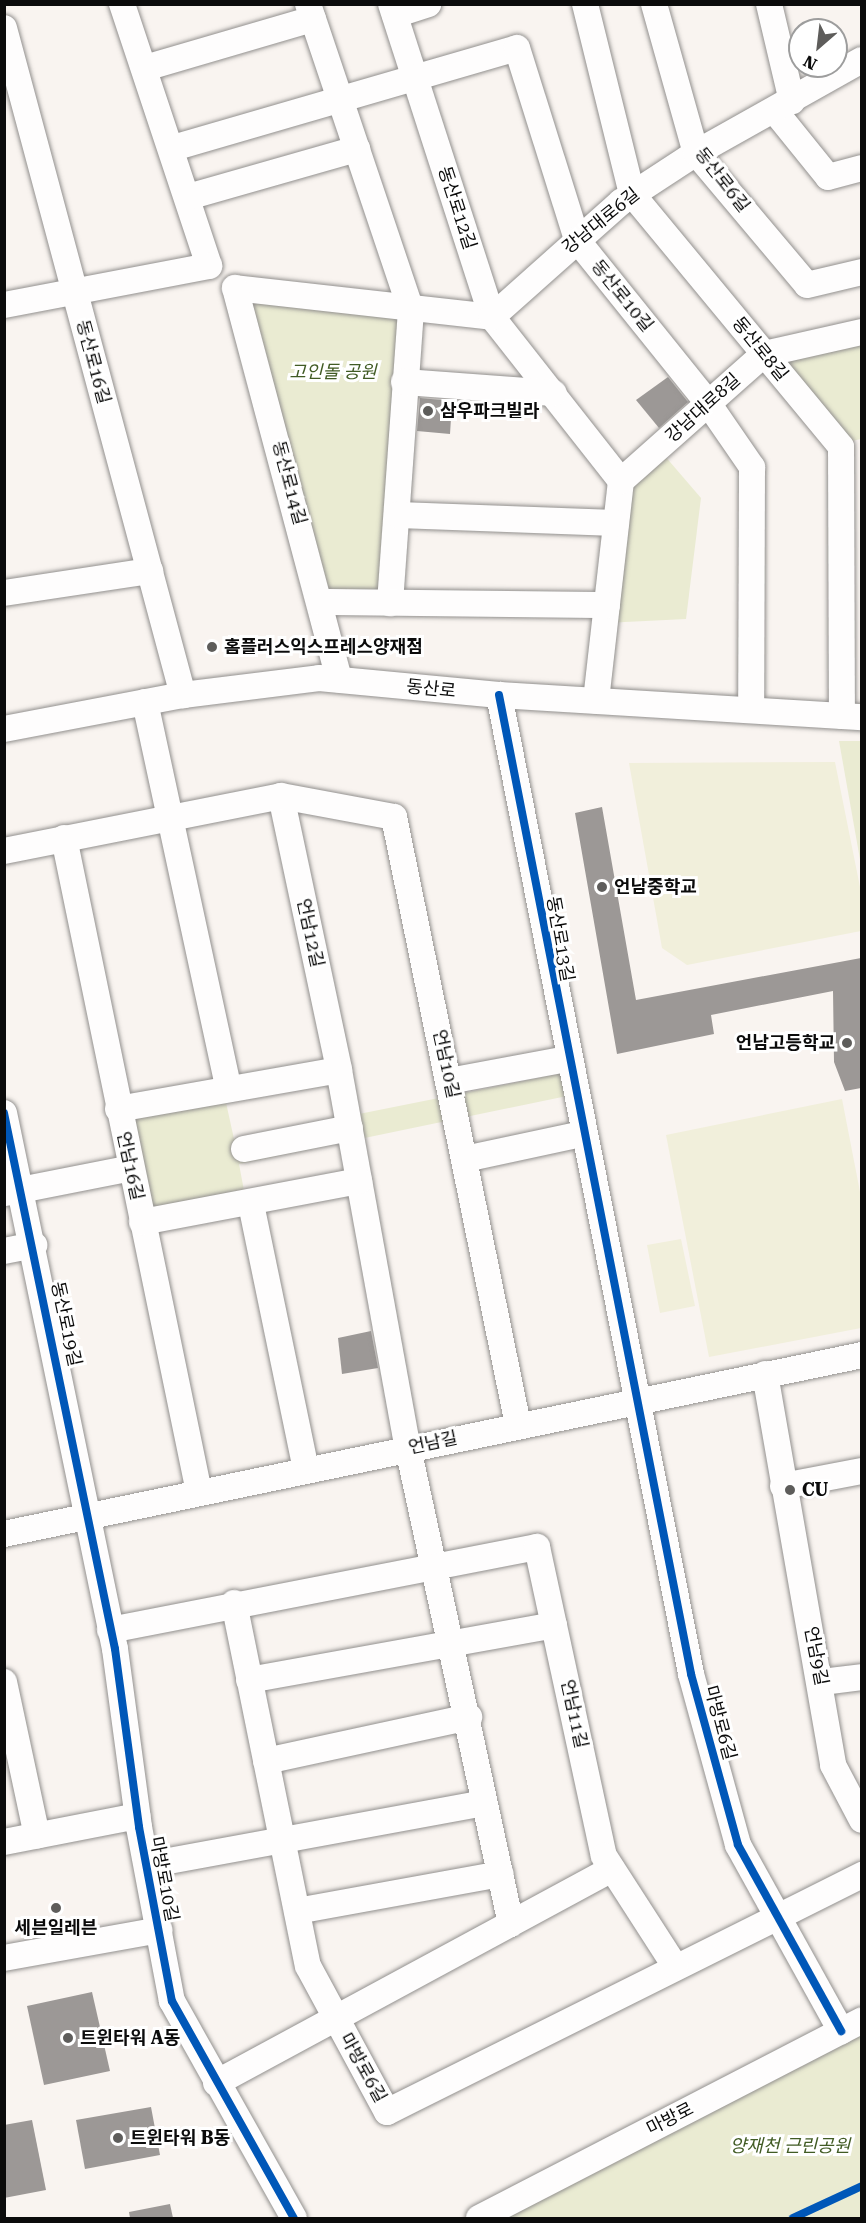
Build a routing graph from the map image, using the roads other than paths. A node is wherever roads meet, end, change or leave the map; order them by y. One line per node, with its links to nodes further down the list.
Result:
1 (122, 4): 10 (street)
2 (428, 4): 6 (street)
3 (585, 4): 18 (street, 동산로8길)
4 (654, 4): 16 (street, 동산로6길)
5 (769, 4): 13 (street)
6 (393, 10): 11 (street, 동산로12길)
7 (311, 12): 10 (street); 12 (street)
8 (4, 28): 24 (street, 동산로16길)
9 (861, 60): 13 (street, 강남대로6길)
10 (145, 68): 14 (street)
11 (415, 78): 12 (street, 동산로10길); 20 (street, 동산로10길); 27 (street, 동산로12길)
12 (340, 99): 14 (street, 동산로10길); 15 (street)
13 (783, 106): 16 (street, 강남대로6길); 17 (street)
14 (173, 148): 19 (street)
15 (357, 149): 19 (street); 26 (street)
16 (696, 153): 18 (street, 강남대로6길); 22 (street, 동산로6길)
17 (861, 168)
18 (632, 194): 20 (street, 강남대로6길); 29 (street, 동산로8길)
19 (188, 197): 21 (street)
20 (577, 240): 27 (street, 강남대로6길); 32 (street, 동산로10길)
21 (209, 266): 23 (street); 24 (street)
22 (861, 272)
23 (236, 288): 26 (street); 39 (street, 동산로14길)
24 (74, 292): 25 (street); 37 (street, 동산로16길)
25 (4, 305)
26 (411, 310): 27 (street); 30 (street)
27 (492, 317): 31 (street, 동산로12길)
28 (861, 332): 29 (street, 강남대로8길)
29 (764, 354): 32 (street, 강남대로8길); 34 (street, 동산로8길)
30 (404, 382): 31 (street); 35 (street)
31 (554, 393): 33 (street, 동산로12길)
32 (708, 403): 33 (street, 강남대로8길); 48 (street, 동산로10길)
33 (621, 481): 36 (street)
34 (851, 511): 42 (street, 동산로8길)
35 (398, 515): 36 (street); 40 (street)
36 (616, 523): 41 (street)
37 (150, 571): 38 (street); 44 (street, 동산로16길)
38 (4, 593)
39 (321, 602): 40 (street); 43 (street, 동산로14길)
40 (390, 603): 41 (street)
41 (607, 605): 46 (street)
42 (851, 614): 49 (street, 동산로8길)
43 (339, 679): 44 (street, 동산로); 45 (street, 동산로)
44 (183, 695): 47 (street, 동산로)
45 (499, 695): 46 (street, 동산로); 55 (street, 동산로13길)
46 (596, 701): 48 (street, 동산로)
47 (145, 702): 50 (street, 동산로); 52 (street)
48 (751, 710): 49 (street, 동산로)
49 (851, 716)
50 (4, 729)
51 (281, 796): 52 (street); 56 (street, 언남12길); 57 (street, 언남10길)
52 (173, 817): 53 (street); 58 (street)
53 (64, 838): 54 (street); 59 (street, 언남16길)
54 (4, 851)
55 (567, 1059): 57 (street); 62 (street, 동산로13길)
56 (339, 1070): 58 (street); 61 (street, 언남12길)
57 (449, 1081): 65 (street, 언남10길)
58 (229, 1089): 59 (street)
59 (118, 1109): 66 (street, 언남16길)
60 (4, 1113): 63 (street, 동산로19길)
61 (350, 1128): 64 (street); 67 (street, 언남12길)
62 (582, 1134): 65 (street); 75 (street, 동산로13길)
63 (8, 1140): 68 (street, 동산로19길)
64 (244, 1149)
65 (465, 1159): 76 (street, 언남10길)
66 (131, 1168): 68 (street); 70 (street, 언남16길)
67 (359, 1181): 69 (street); 77 (street, 언남12길)
68 (13, 1191): 71 (street, 동산로19길)
69 (251, 1203): 70 (street); 78 (street)
70 (142, 1222): 81 (street, 언남16길)
71 (34, 1245): 72 (street); 82 (street, 동산로19길)
72 (4, 1251)
73 (861, 1355): 74 (street, 언남길)
74 (765, 1374): 75 (street, 언남길); 80 (street, 언남9길)
75 (637, 1399): 76 (street, 언남길); 106 (street, 마방로6길)
76 (518, 1425): 77 (street, 언남길)
77 (408, 1448): 78 (street, 언남길); 84 (street)
78 (306, 1470): 81 (street, 언남길)
79 (861, 1471): 80 (street)
80 (783, 1486): 92 (street, 언남9길)
81 (199, 1492): 82 (street, 언남길)
82 (84, 1517): 83 (street, 언남길); 87 (street, 마방로10길)
83 (4, 1534)
84 (435, 1566): 85 (street); 86 (street, 언남11길); 88 (street)
85 (234, 1603): 87 (street); 90 (street, 마방로6길)
86 (554, 1625): 88 (street); 102 (street, 언남11길)
87 (110, 1630): 96 (street, 마방로10길)
88 (454, 1644): 90 (street); 93 (street)
89 (861, 1677): 92 (street)
90 (249, 1680): 94 (street, 마방로6길)
91 (4, 1682): 98 (street)
92 (822, 1682): 97 (street, 언남9길)
93 (469, 1717): 94 (street); 95 (street)
94 (266, 1761): 100 (street, 마방로6길)
95 (484, 1803): 100 (street, 마방로10길); 103 (street)
96 (138, 1816): 98 (street); 101 (street, 마방로10길)
97 (861, 1820)
98 (37, 1836): 99 (street)
99 (4, 1842)
100 (283, 1843): 101 (street, 마방로10길); 105 (street, 마방로6길)
101 (147, 1865): 108 (street, 마방로10길)
102 (612, 1869): 107 (street); 110 (street, 언남11길)
103 (501, 1874): 105 (street); 107 (street)
104 (861, 1875): 106 (street, 마방로6길)
105 (297, 1911): 111 (street, 마방로6길)
106 (779, 1918): 110 (street, 마방로6길); 112 (street, 마방로6길)
107 (511, 1924): 111 (street)
108 (159, 1930): 109 (street); 113 (street, 마방로10길)
109 (4, 1958)
110 (675, 1966): 111 (street, 마방로6길)
111 (336, 2018): 113 (street)
112 (851, 2026): 115 (street, 마방로)
113 (216, 2083): 114 (street, 마방로10길)
114 (294, 2218)
115 (479, 2218)

